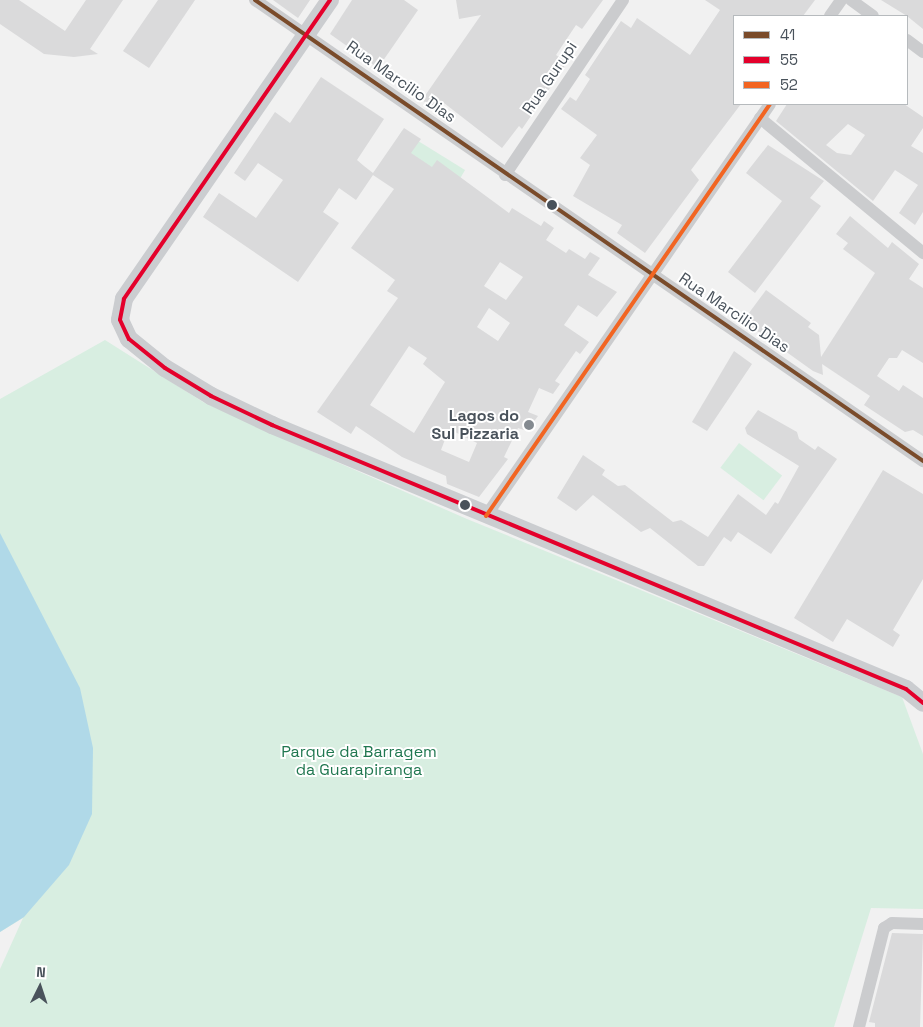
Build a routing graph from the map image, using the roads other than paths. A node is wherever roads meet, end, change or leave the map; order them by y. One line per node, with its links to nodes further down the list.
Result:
1 (255, 0): 8 (street, Rua Marcilio Dias)
2 (330, 0): 8 (street)
3 (622, 0): 13 (street, Rua Gurupi)
4 (841, 0): 6 (street)
5 (851, 0): 7 (street)
6 (831, 15)
7 (873, 15)
8 (306, 34): 13 (street, Rua Marcilio Dias); 17 (street)
9 (908, 41): 10 (street)
10 (923, 52)
11 (769, 105): 12 (street)
12 (760, 118): 14 (street); 15 (street)
13 (505, 175): 15 (street, Rua Marcilio Dias)
14 (923, 253)
15 (652, 277): 16 (street, Rua Marcilio Dias); 17 (street)
16 (923, 461)
17 (486, 516): 18 (street)
18 (923, 703)
19 (923, 924): 20 (street)
20 (859, 1027)

